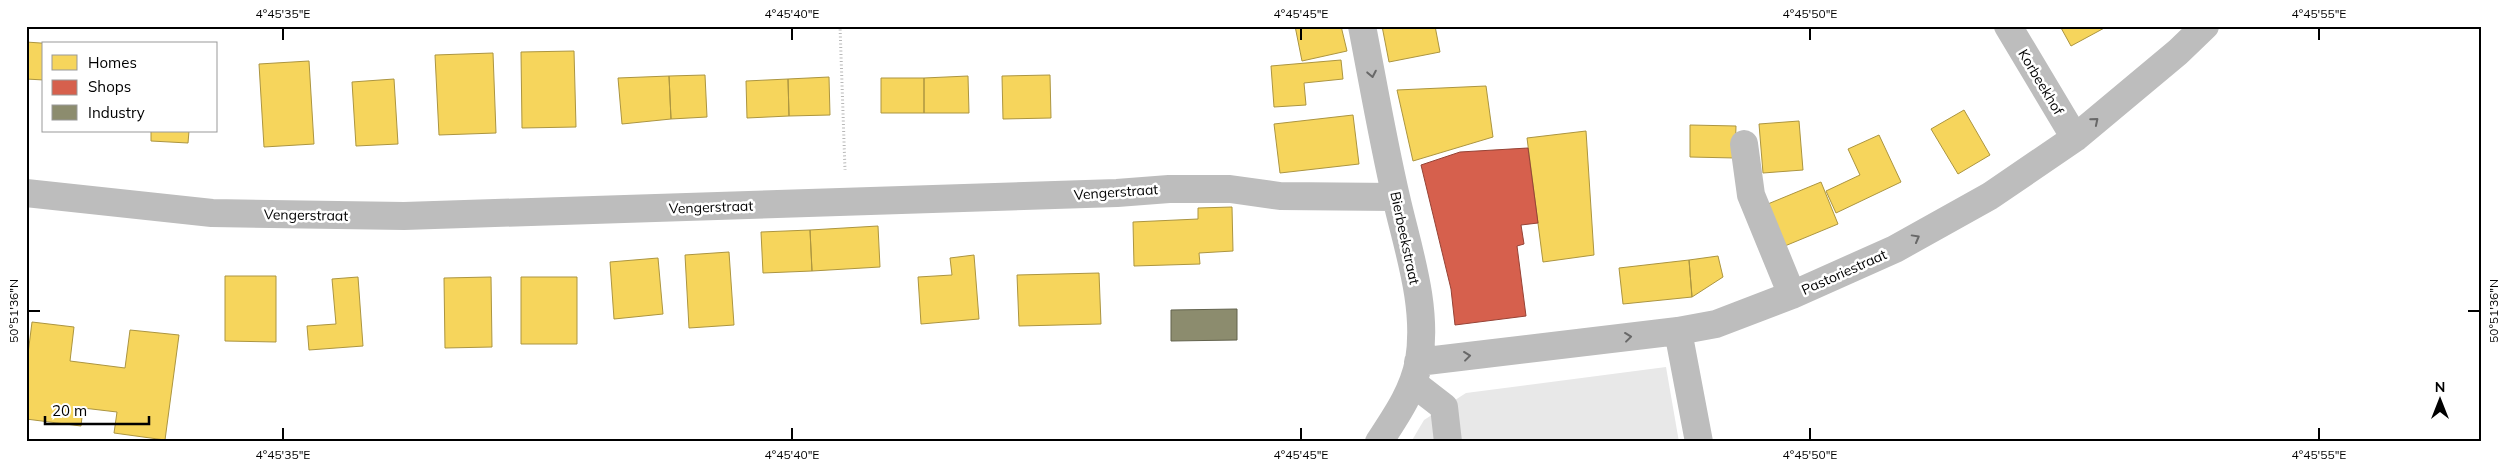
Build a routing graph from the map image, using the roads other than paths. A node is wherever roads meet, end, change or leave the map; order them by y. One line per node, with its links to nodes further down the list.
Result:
1 (1362, 26): 7 (street, Bierbeekstraat, one-way to 7)
2 (2008, 26): 4 (street, Korbeekhof)
3 (2205, 26): 4 (street, Pastoriestraat, one-way to 3)
4 (2075, 138): 8 (street, Pastoriestraat, one-way to 4)
5 (1744, 144): 8 (street)
6 (26, 193): 7 (street, Vengerstraat)
7 (1396, 198): 10 (street, Bierbeekstraat)
8 (1792, 295): 9 (street, Pastoriestraat)
9 (1678, 331): 10 (street, Pastoriestraat, one-way to 9); 13 (street)
10 (1416, 372): 11 (street, Bierbeekstraat); 12 (street)
11 (1379, 442)
12 (1448, 442)
13 (1699, 442)

